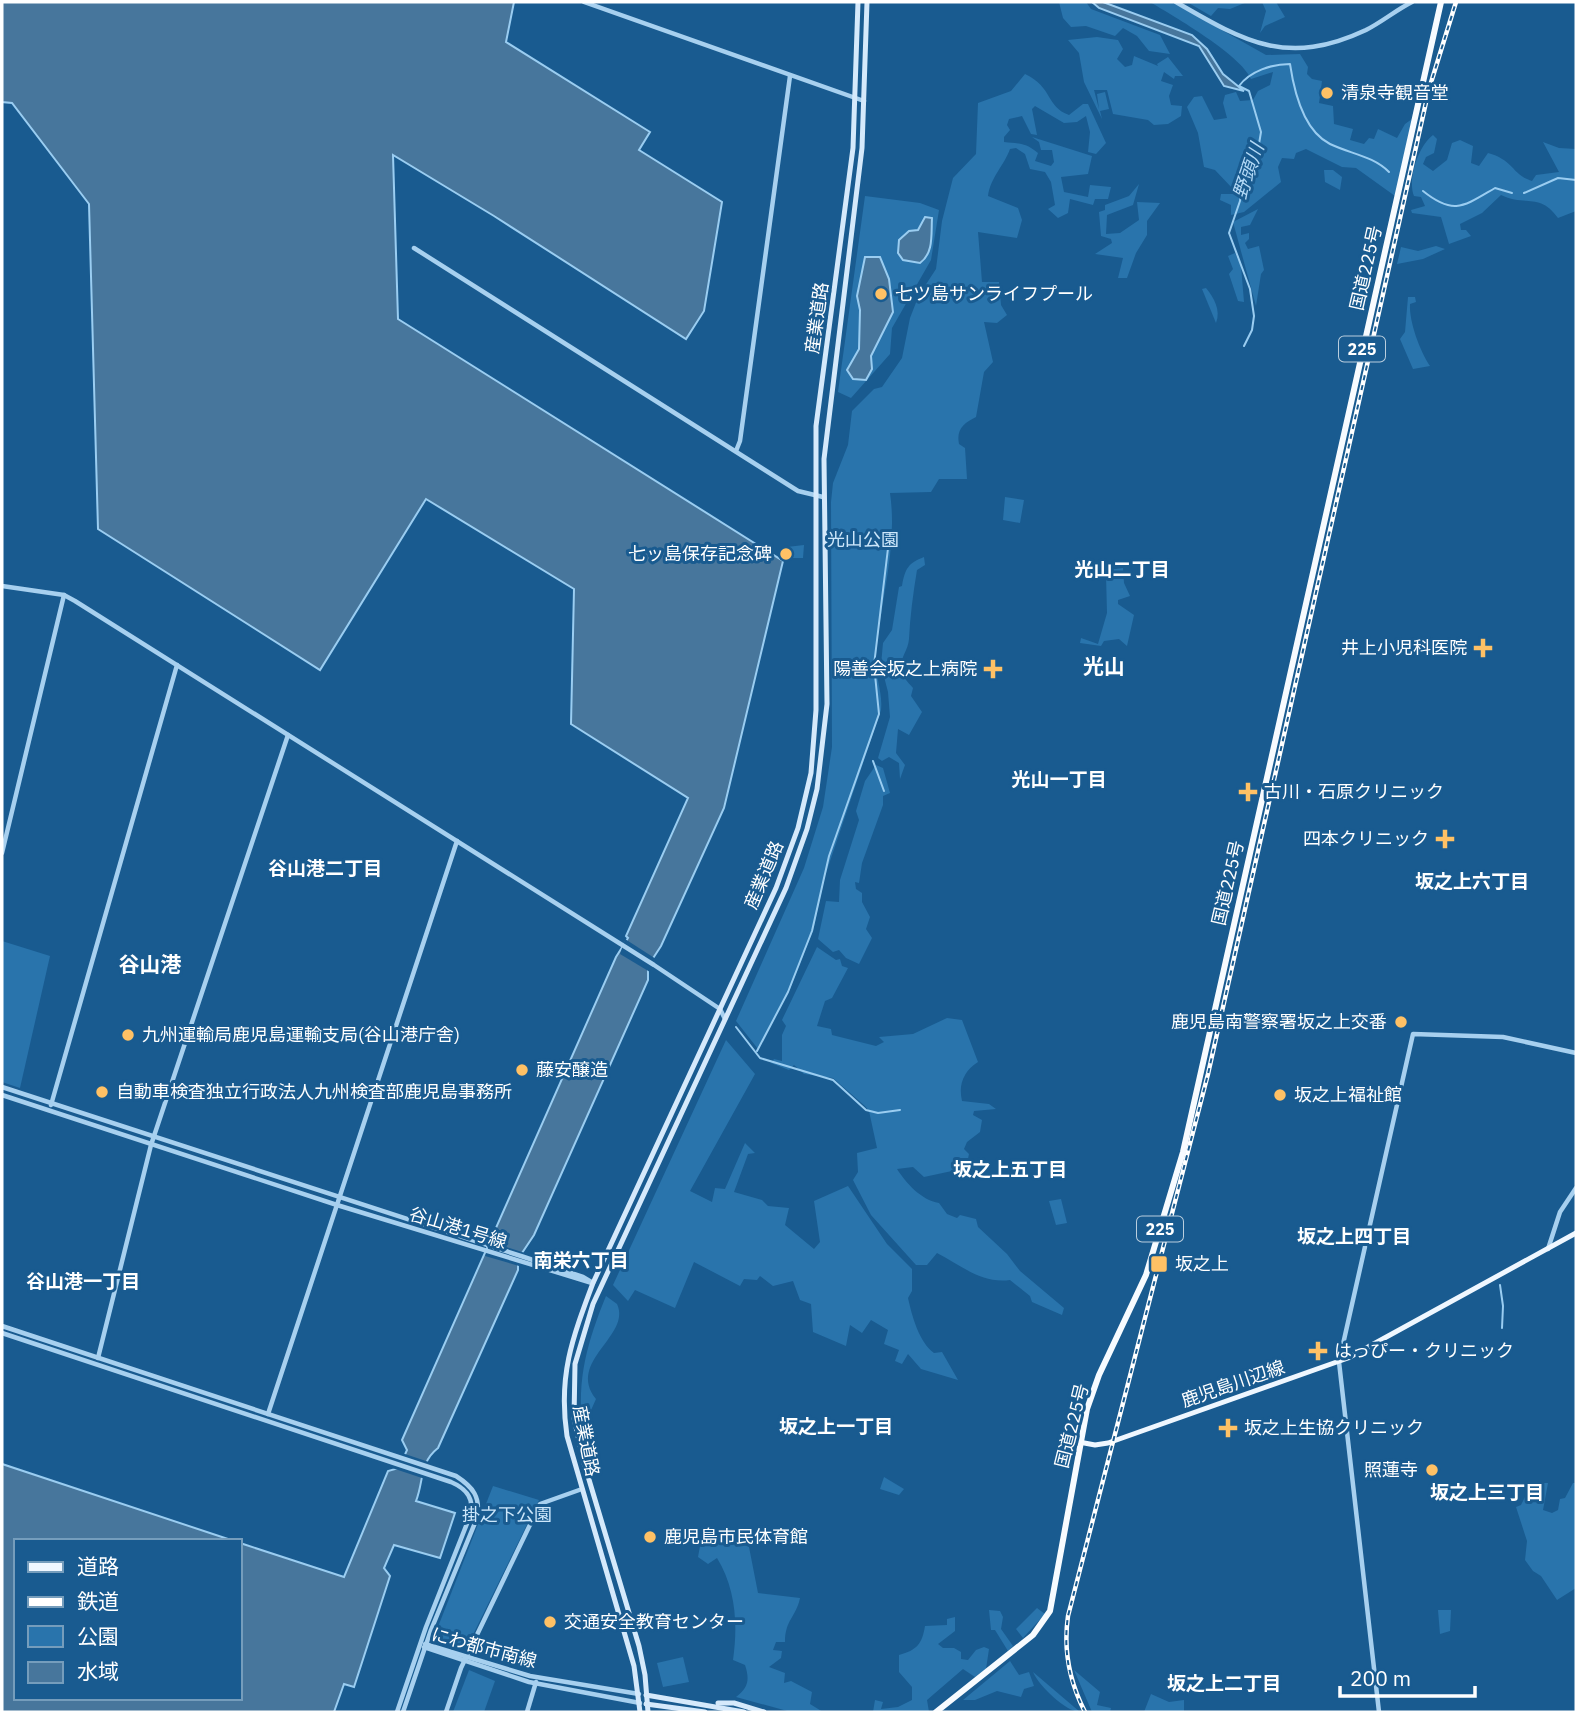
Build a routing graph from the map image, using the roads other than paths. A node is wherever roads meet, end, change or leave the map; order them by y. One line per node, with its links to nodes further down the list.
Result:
1 (584, 2): 7 (street)
2 (858, 2): 8 (main road, 産業道路)
3 (867, 2): 9 (main road, 産業道路)
4 (1176, 2): 5 (street)
5 (1412, 2)
6 (1441, 2): 40 (highway, 国道225号 / 225)
7 (790, 76): 8 (street); 11 (street)
8 (856, 99): 9 (street); 12 (main road, 産業道路)
9 (864, 101): 13 (main road, 産業道路)
10 (414, 248): 11 (street)
11 (736, 451): 12 (street)
12 (814, 495): 13 (street); 21 (main road, 産業道路)
13 (823, 497): 22 (main road, 産業道路)
14 (2, 586): 15 (street)
15 (64, 595): 16 (street); 18 (street)
16 (177, 665): 17 (street); 26 (street)
17 (288, 735): 19 (street); 28 (street)
18 (3, 840): 20 (street)
19 (457, 841): 21 (street); 31 (street)
20 (2, 853)
21 (720, 1009): 22 (street); 34 (main road, 産業道路)
22 (726, 1021): 47 (main road, 産業道路)
23 (1576, 1053): 38 (street)
24 (2, 1087): 26 (street, 谷山港1号線)
25 (2, 1095): 27 (street, 谷山港1号線)
26 (51, 1103): 27 (street); 28 (street, 谷山港1号線)
27 (49, 1111): 29 (street, 谷山港1号線)
28 (154, 1138): 29 (street); 31 (street, 谷山港1号線)
29 (151, 1145): 31 (street, 谷山港1号線); 37 (street)
30 (1576, 1188): 33 (street)
31 (338, 1202): 34 (street, 谷山港1号線); 39 (street)
32 (1576, 1233): 33 (main road, 鹿児島川辺線)
33 (1548, 1249): 38 (main road, 鹿児島川辺線)
34 (593, 1283): 42 (main road, 産業道路)
35 (2, 1326): 37 (street)
36 (2, 1333): 41 (street)
37 (98, 1358): 39 (street)
38 (1339, 1362): 40 (main road, 鹿児島川辺線); 62 (street)
39 (268, 1414): 41 (street)
40 (1079, 1442): 61 (highway, 国道225号 / 225)
41 (395, 1460): 43 (street)
42 (582, 1489): 44 (street); 46 (main road, 産業道路)
43 (424, 1646): 44 (street, にわ都市南線); 51 (street); 52 (street)
44 (465, 1659): 45 (street, にわ都市南線); 53 (street)
45 (537, 1680): 46 (street, にわ都市南線); 48 (street, にわ都市南線); 54 (street)
46 (639, 1694): 47 (main road); 48 (main road, 産業道路)
47 (647, 1695): 49 (main road); 50 (main road, 産業道路)
48 (640, 1703): 50 (main road); 55 (main road, 産業道路)
49 (701, 1703): 59 (main road); 60 (main road)
50 (648, 1704): 56 (main road, 産業道路); 57 (main road)
51 (397, 1712)
52 (403, 1712)
53 (446, 1712)
54 (527, 1712)
55 (640, 1712)
56 (648, 1712)
57 (694, 1712): 58 (main road)
58 (705, 1712)
59 (744, 1712)
60 (764, 1712)
61 (936, 1712)
62 (1379, 1712)

